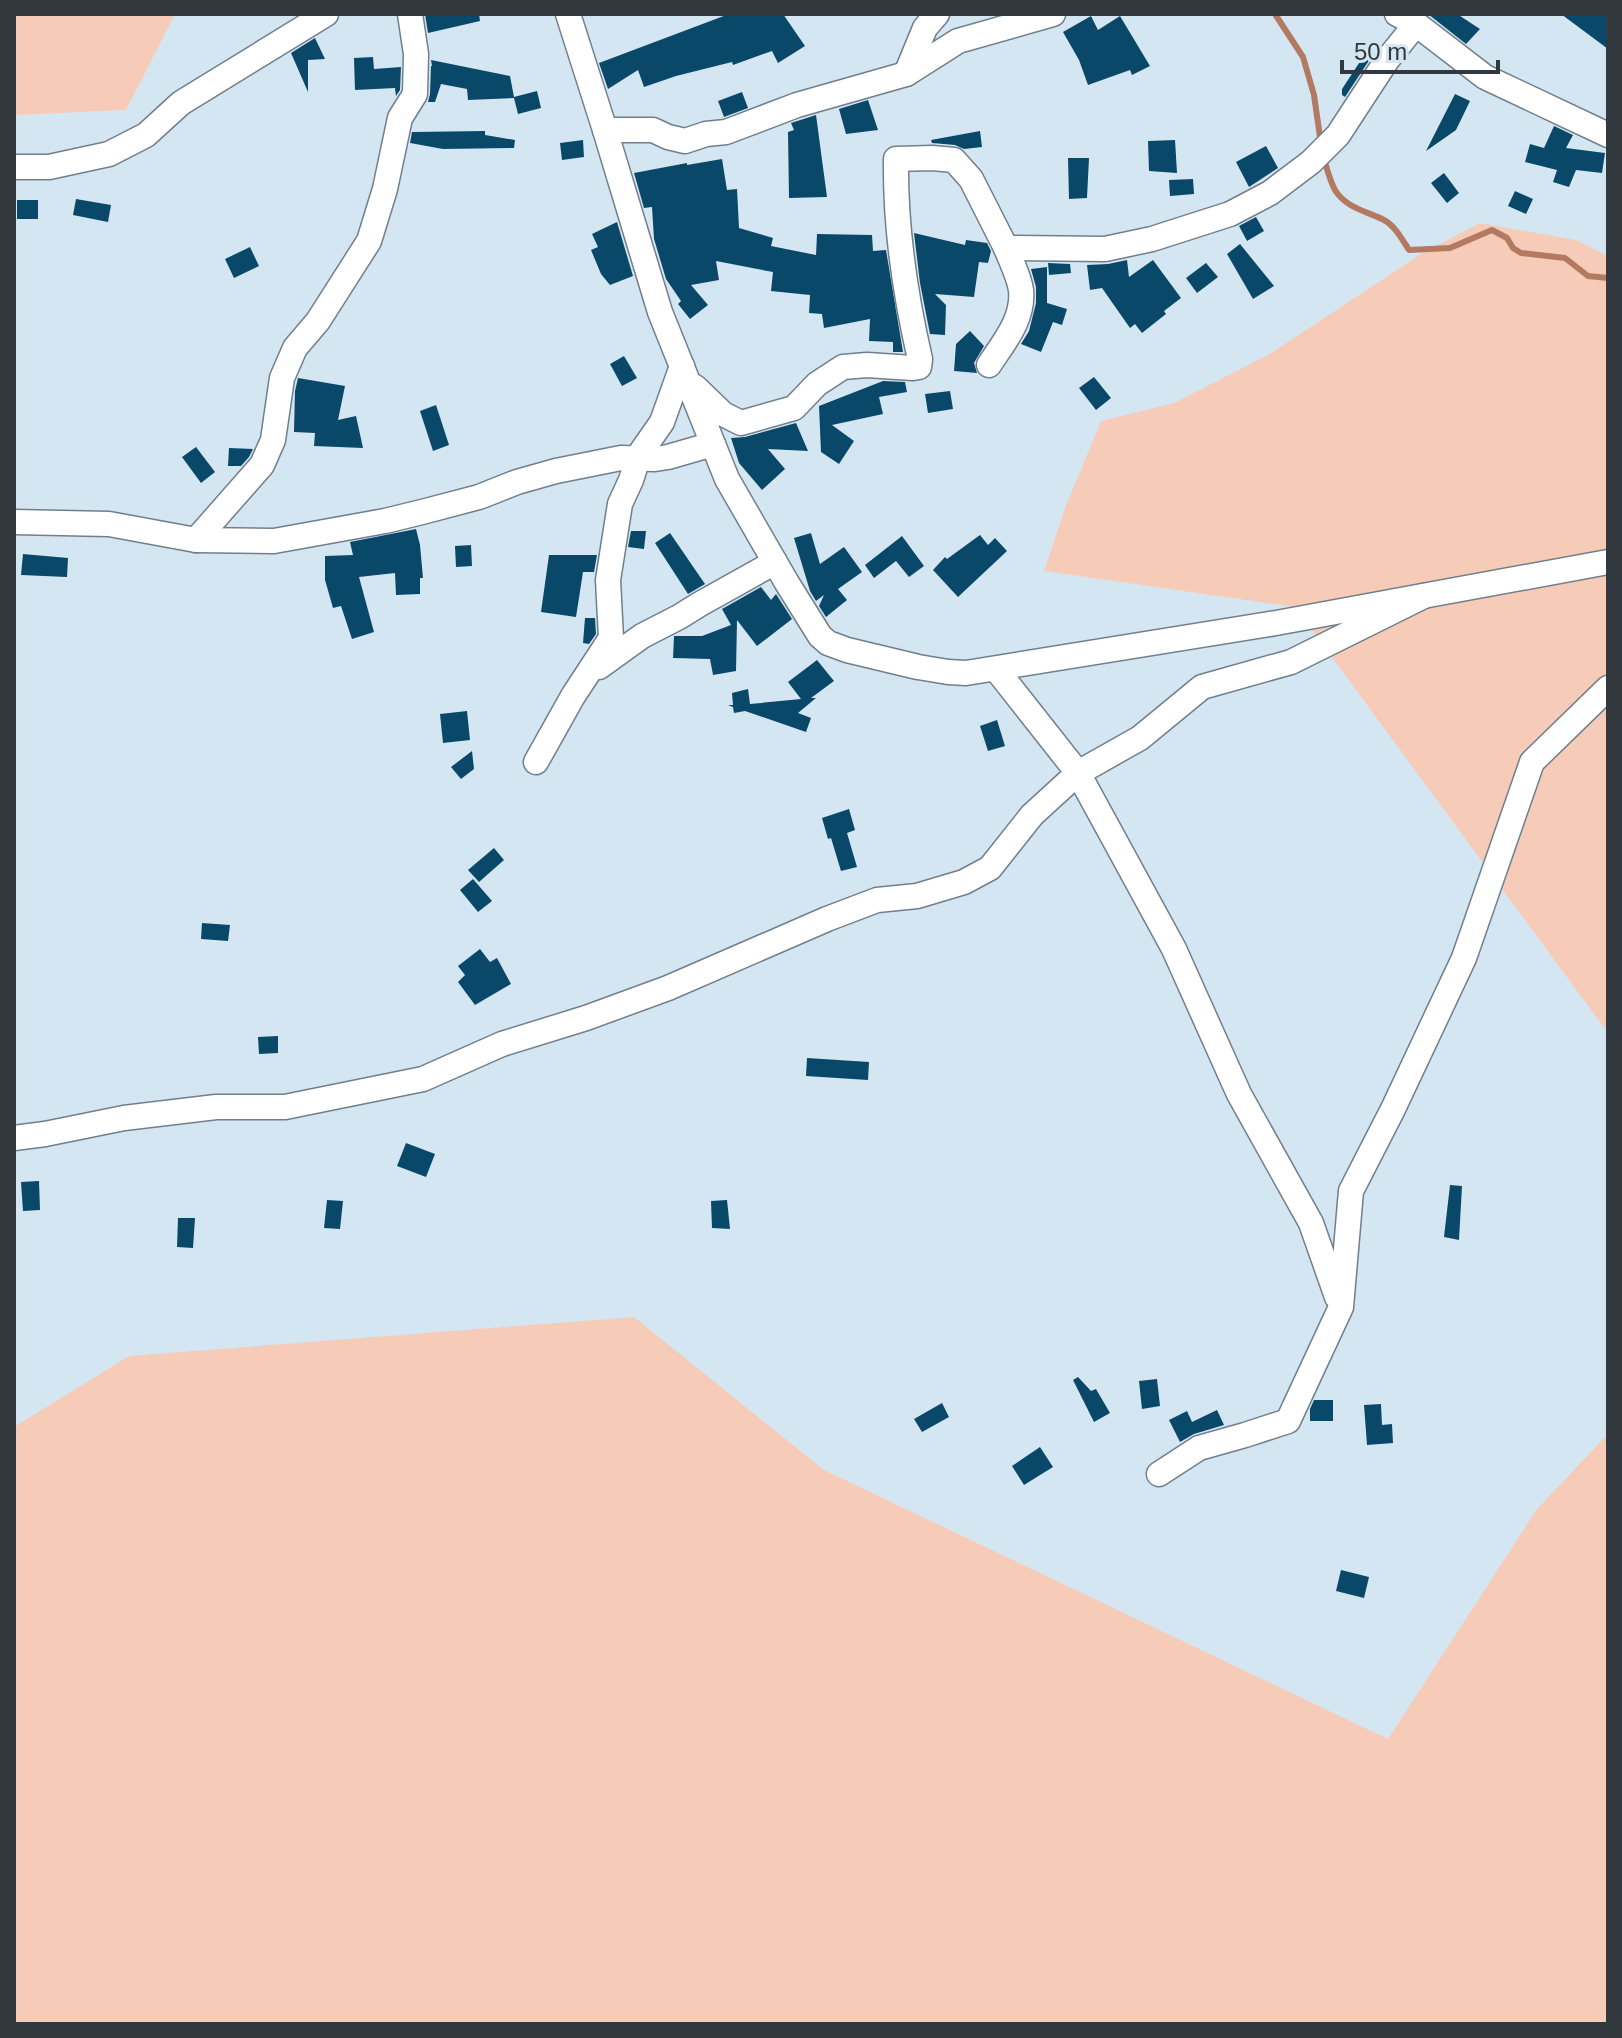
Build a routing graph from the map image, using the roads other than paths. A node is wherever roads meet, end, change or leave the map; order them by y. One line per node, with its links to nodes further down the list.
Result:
1 (326, 14): 10 (street)
2 (410, 14): 17 (street)
3 (568, 14): 8 (street)
4 (937, 14): 7 (street)
5 (1053, 14): 7 (street)
6 (1406, 19): 9 (street); 11 (street)
7 (906, 74): 8 (street)
8 (605, 130): 13 (street)
9 (1608, 135)
10 (14, 167)
11 (1006, 248): 12 (street); 13 (street)
12 (989, 365)
13 (682, 366): 14 (street); 15 (street)
14 (713, 444): 15 (street); 18 (street)
15 (637, 458): 17 (street); 23 (street)
16 (14, 522): 17 (street)
17 (196, 540)
18 (775, 562): 21 (street); 23 (street)
19 (1608, 562): 20 (street)
20 (1424, 596): 21 (street); 25 (street)
21 (996, 669): 25 (street)
22 (1608, 688): 27 (street)
23 (573, 696): 24 (street)
24 (536, 762)
25 (1078, 773): 26 (street); 27 (street)
26 (14, 1138)
27 (1341, 1307): 28 (street)
28 (1159, 1474)

